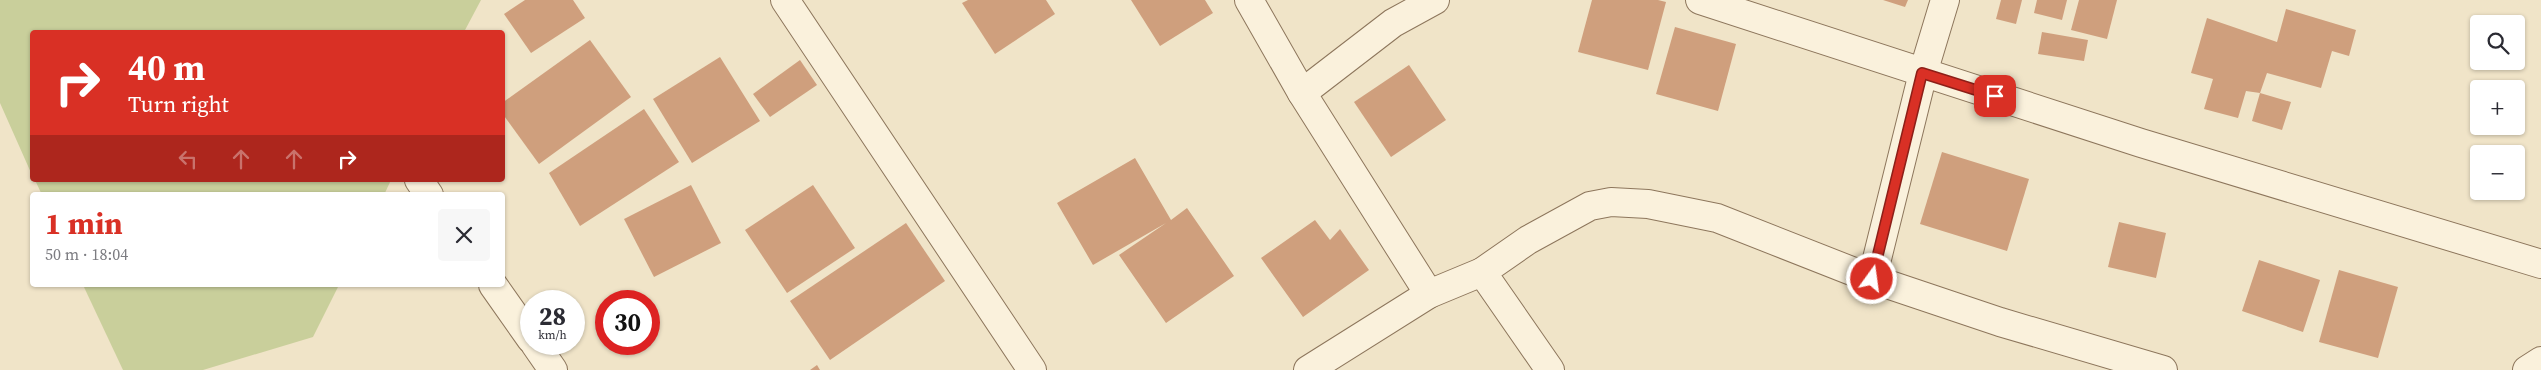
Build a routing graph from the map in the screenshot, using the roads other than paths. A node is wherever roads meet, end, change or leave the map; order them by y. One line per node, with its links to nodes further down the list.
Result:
1 (785, 0): 17 (street)
2 (1249, 0): 7 (street)
3 (1435, 0): 7 (street)
4 (1700, 0): 6 (street)
5 (1945, 0): 6 (street)
6 (1922, 73): 8 (street); 10 (street)
7 (1302, 93): 12 (street)
8 (2541, 264)
9 (1482, 272): 10 (street); 12 (street); 19 (street)
10 (1872, 279): 20 (street)
11 (494, 287): 13 (street)
12 (1429, 294): 18 (street)
13 (520, 323)
14 (543, 355): 16 (street)
15 (2541, 361): 21 (street)
16 (554, 370)
17 (1032, 370)
18 (1308, 370)
19 (1550, 370)
20 (2163, 370)
21 (2527, 370)

